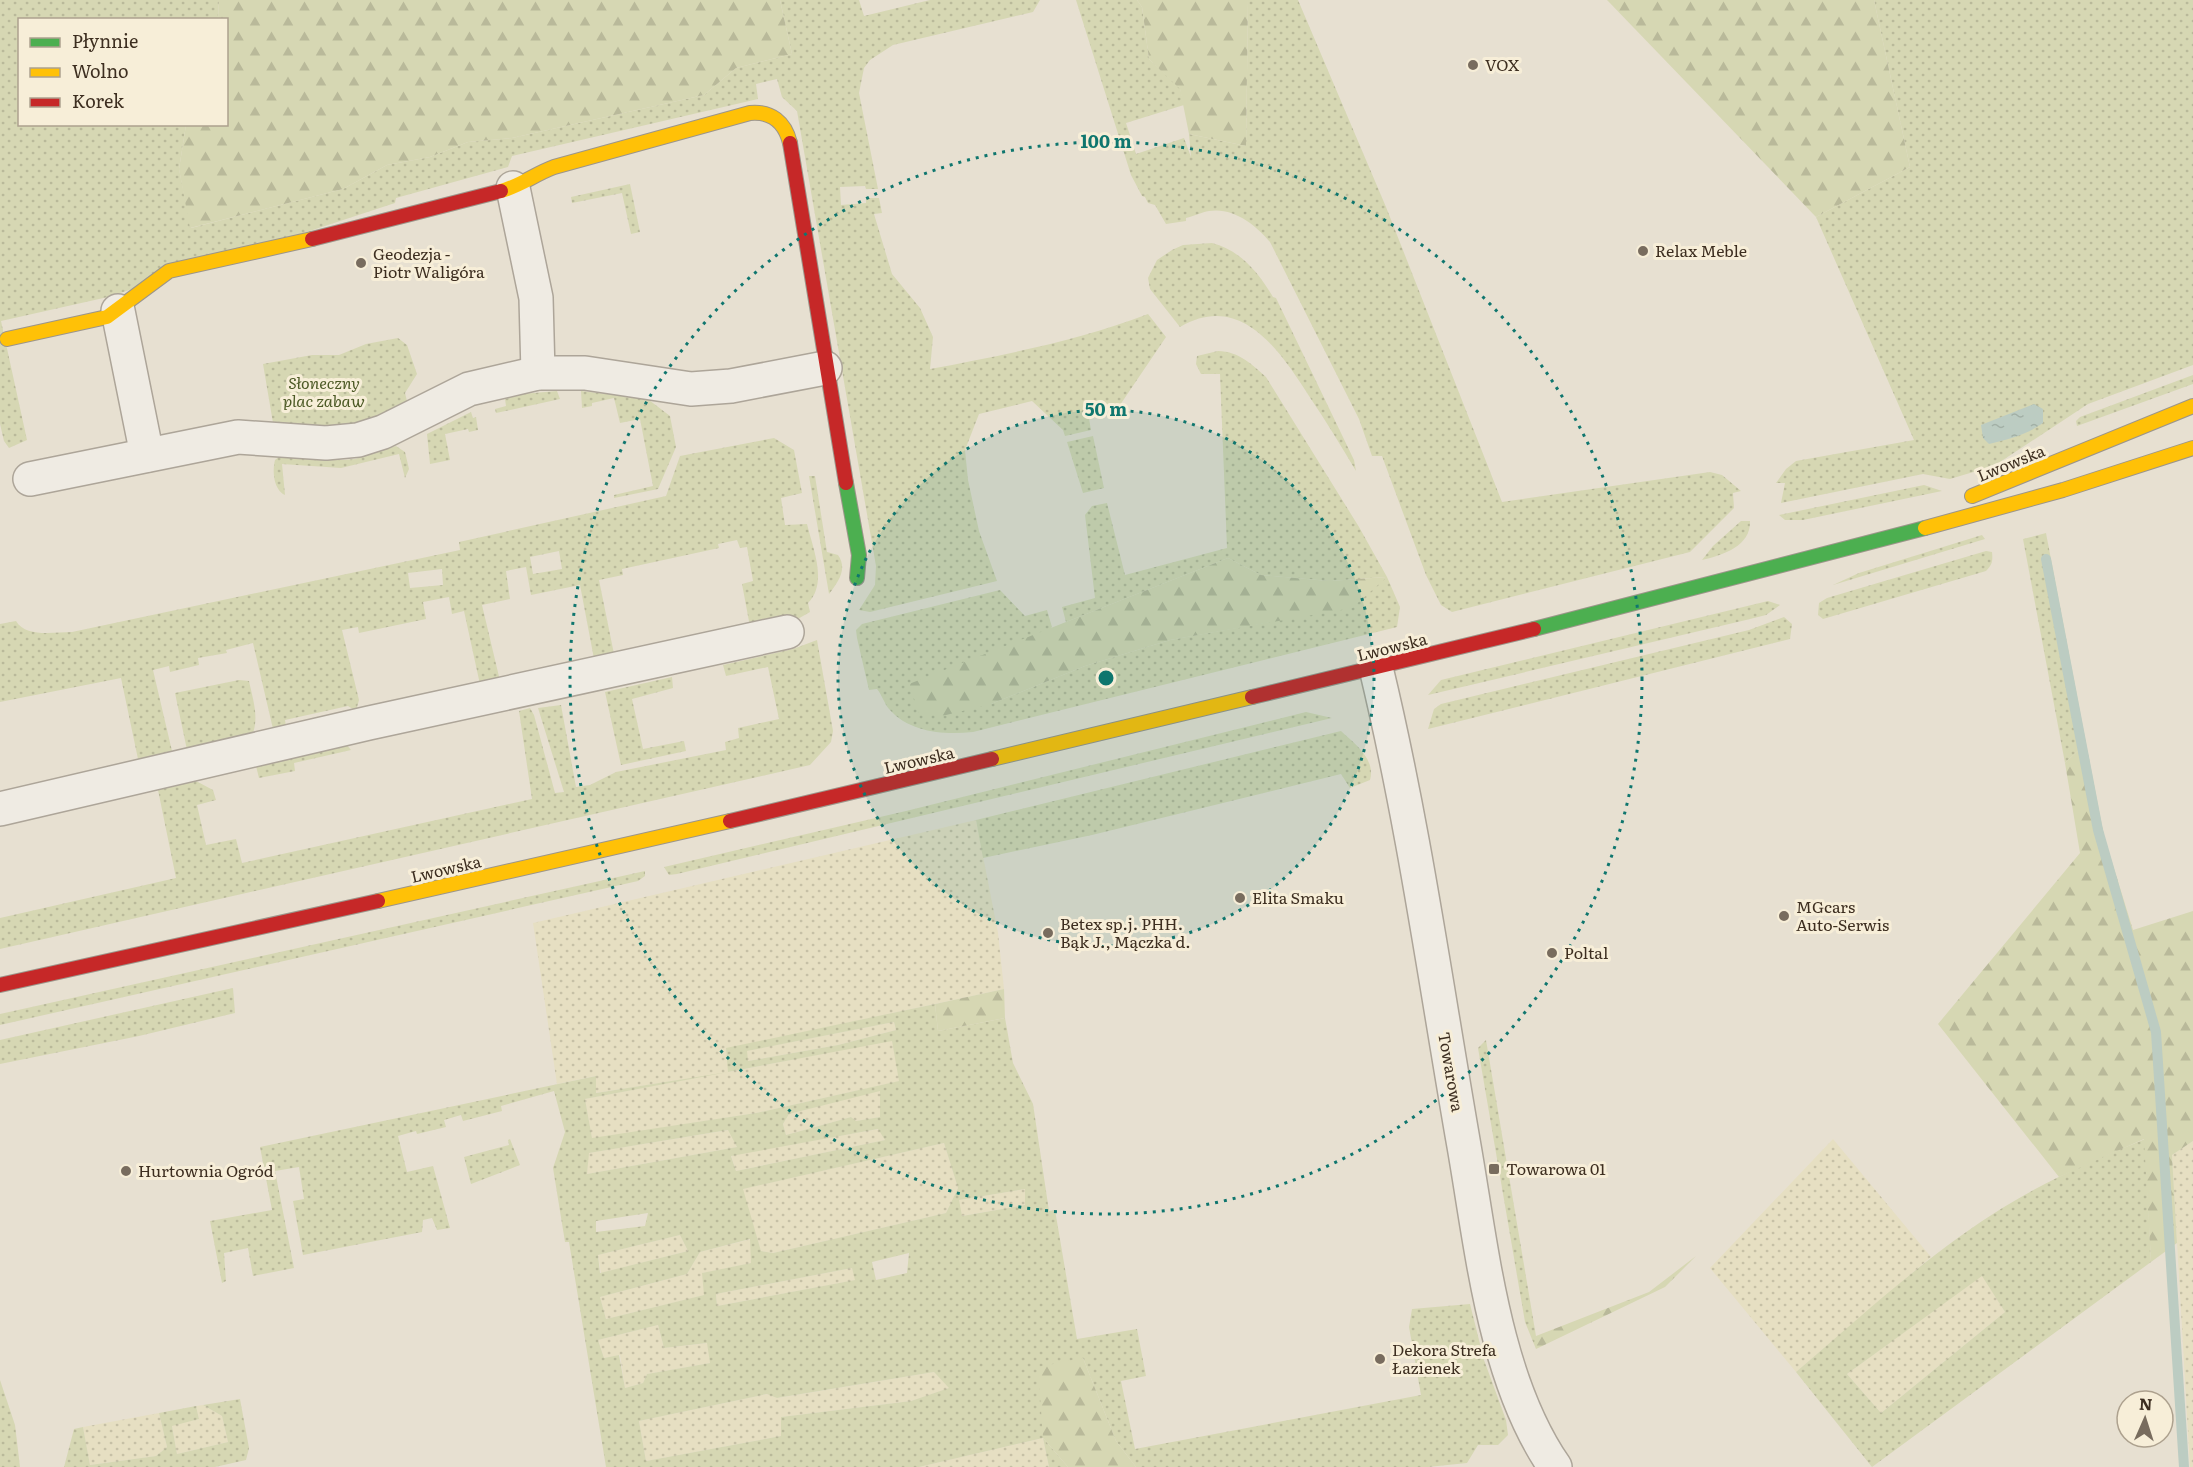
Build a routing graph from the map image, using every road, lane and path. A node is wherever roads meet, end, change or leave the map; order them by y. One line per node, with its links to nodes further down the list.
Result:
1 (513, 189): 2 (main road); 4 (main road); 5 (street)
2 (118, 310): 3 (main road); 8 (street)
3 (7, 339)
4 (825, 368): 5 (street); 11 (main road)
5 (538, 373): 8 (street)
6 (2193, 406): 10 (main road, Lwowska)
7 (2193, 448): 10 (main road, Lwowska)
8 (147, 455): 9 (street)
9 (30, 479)
10 (1842, 550): 13 (main road, Lwowska)
11 (857, 578)
12 (787, 632): 14 (street)
13 (1376, 668): 15 (main road, Lwowska); 16 (street, Towarowa)
14 (0, 809)
15 (0, 985)
16 (1555, 1467)

